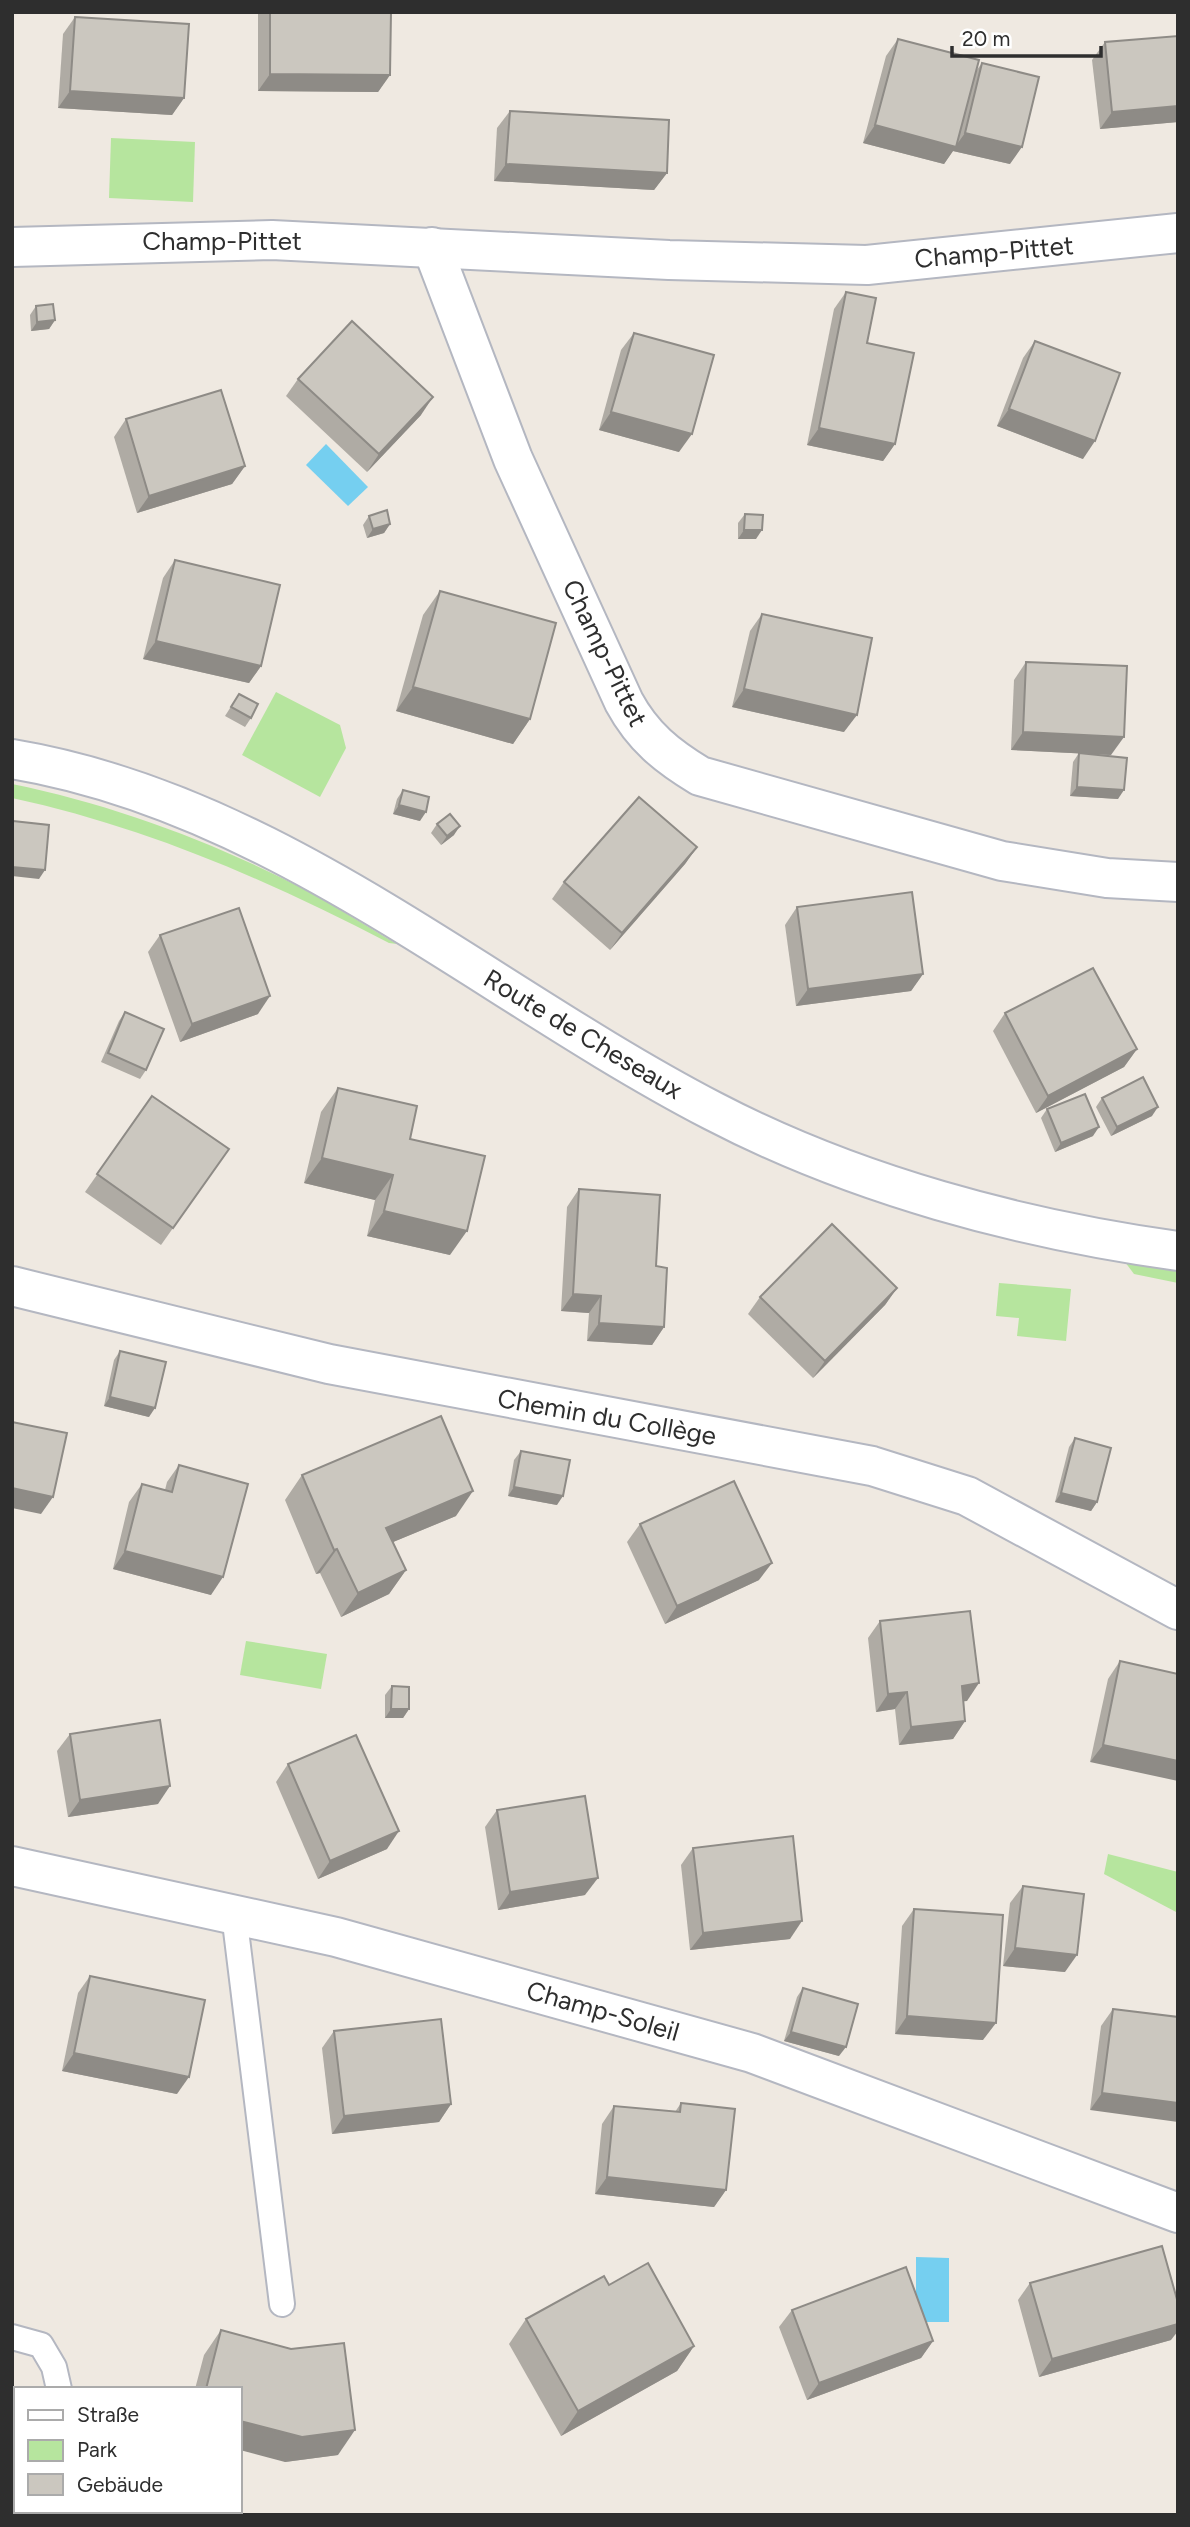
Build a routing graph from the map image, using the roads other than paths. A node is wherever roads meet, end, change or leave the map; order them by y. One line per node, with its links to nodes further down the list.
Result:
1 (1178, 233): 3 (street, Champ-Pittet)
2 (12, 247): 3 (street, Champ-Pittet)
3 (432, 247): 5 (street, Champ-Pittet)
4 (12, 759): 6 (street, Route de Cheseaux)
5 (1178, 882)
6 (1178, 1251)
7 (12, 1286): 8 (street, Chemin du Collège)
8 (1178, 1610)
9 (12, 1866): 10 (street, Champ-Soleil)
10 (234, 1914): 11 (street, Champ-Soleil); 12 (lane)
11 (1178, 2213)
12 (282, 2304)
13 (12, 2337): 14 (lane)
14 (59, 2387)

